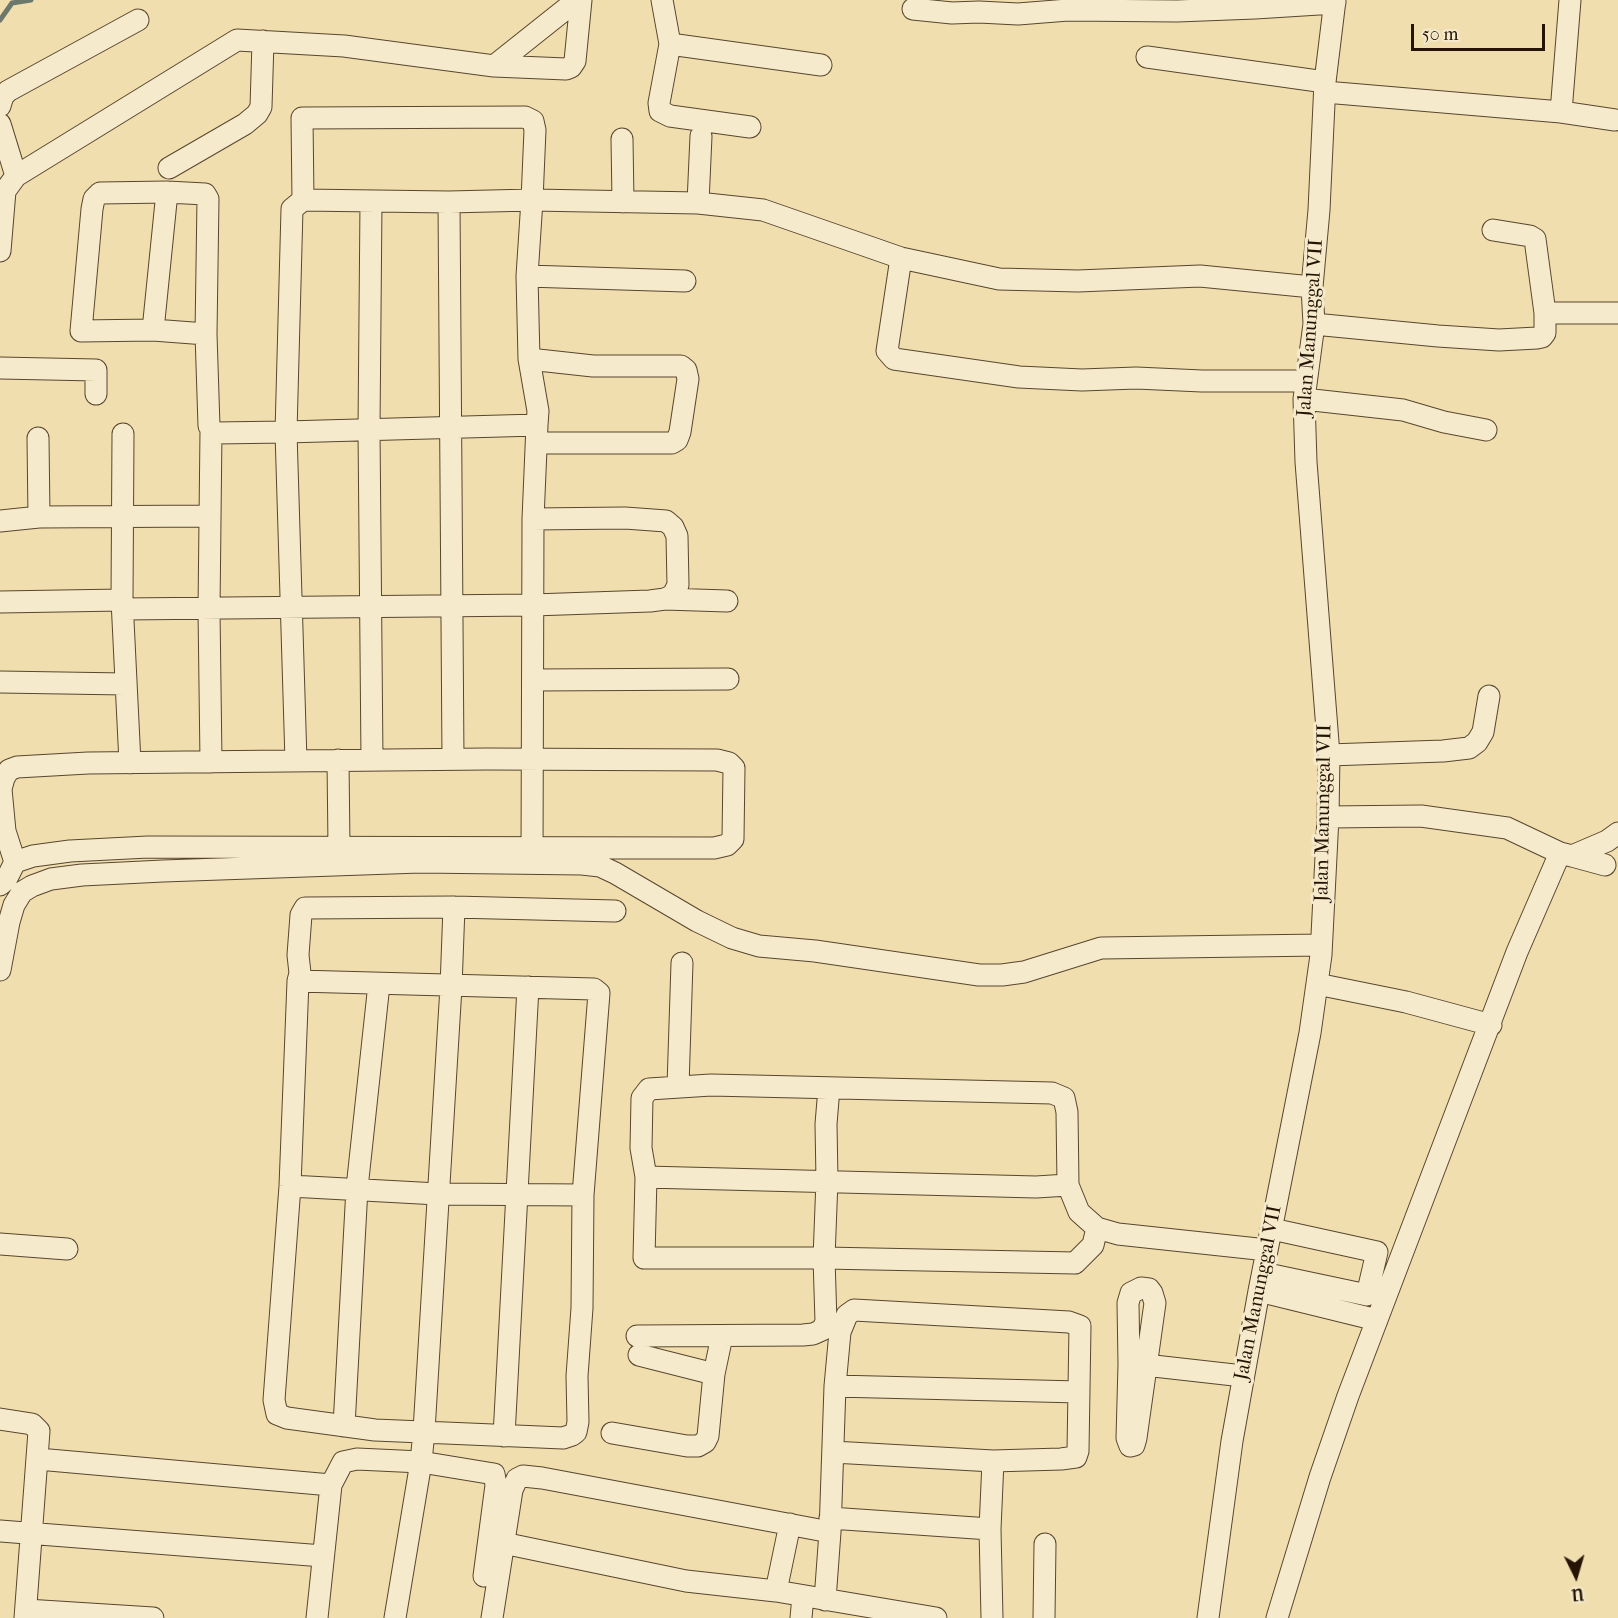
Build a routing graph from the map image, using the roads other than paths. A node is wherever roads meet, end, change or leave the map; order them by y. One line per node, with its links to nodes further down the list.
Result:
1 (579, 0): 11 (street); 11 (street)
2 (662, 0): 8 (street)
3 (1570, 0): 14 (street)
4 (1335, 2): 5 (street); 12 (street, Jalan Manunggal VII)
5 (913, 9)
6 (138, 20): 13 (street)
7 (263, 41): 11 (street); 20 (street); 21 (street)
8 (670, 44): 10 (street); 17 (street)
9 (1147, 57): 12 (street)
10 (821, 65)
11 (494, 66)
12 (1325, 87): 14 (street); 34 (street, Jalan Manunggal VII)
13 (0, 106)
14 (1561, 112): 15 (street)
15 (1615, 120)
16 (0, 124): 21 (street)
17 (750, 127)
18 (701, 136): 28 (street)
19 (622, 139): 27 (street)
20 (169, 168)
21 (7, 186): 30 (street)
22 (167, 192): 38 (street); 38 (street); 39 (street)
23 (303, 200): 24 (street); 25 (street); 48 (street)
24 (532, 200): 26 (street); 27 (street); 32 (street)
25 (370, 201): 26 (street); 45 (street)
26 (449, 202): 44 (street)
27 (623, 202): 28 (street)
28 (698, 203): 31 (street)
29 (1493, 230): 35 (street)
30 (0, 251)
31 (901, 258): 34 (street); 42 (street)
32 (527, 276): 33 (street); 40 (street)
33 (685, 281)
34 (1312, 286): 37 (street, Jalan Manunggal VII)
35 (1545, 313): 36 (street); 37 (street)
36 (1618, 313)
37 (1314, 324): 42 (street, Jalan Manunggal VII)
38 (153, 330): 39 (street)
39 (206, 334): 46 (street)
40 (530, 359): 49 (street); 49 (street)
41 (0, 368): 43 (street)
42 (1305, 390): 47 (street); 71 (street, Jalan Manunggal VII)
43 (96, 394)
44 (452, 427): 45 (street); 49 (street); 62 (street)
45 (369, 429): 48 (street); 63 (street)
46 (211, 430): 48 (street); 53 (street)
47 (1486, 430)
48 (286, 432): 64 (street)
49 (537, 434): 55 (street)
50 (123, 435): 52 (street)
51 (38, 438): 54 (street)
52 (123, 516): 53 (street); 54 (street); 60 (street)
53 (210, 516): 65 (street)
54 (39, 517): 56 (street)
55 (533, 519): 57 (street); 61 (street)
56 (0, 521)
57 (665, 599): 58 (street); 61 (street)
58 (727, 601)
59 (0, 602): 60 (street)
60 (123, 605): 65 (street); 69 (street)
61 (533, 605): 62 (street); 67 (street)
62 (453, 606): 63 (street); 72 (street)
63 (371, 608): 64 (street); 75 (street)
64 (292, 609): 65 (street); 76 (street)
65 (209, 610): 77 (street)
66 (728, 679): 67 (street)
67 (533, 680): 73 (street)
68 (0, 682): 69 (street)
69 (125, 684): 78 (street)
70 (1489, 696): 71 (street)
71 (1329, 755): 79 (street, Jalan Manunggal VII)
72 (453, 759): 73 (street); 75 (street)
73 (533, 759): 82 (street); 82 (street)
74 (339, 760): 75 (street); 76 (street); 81 (street)
75 (372, 760)
76 (296, 761): 77 (street)
77 (211, 762): 78 (street)
78 (130, 763): 84 (street)
79 (1328, 817): 83 (street); 89 (street, Jalan Manunggal VII)
80 (1618, 833): 83 (street)
81 (339, 847): 82 (street); 84 (street)
82 (532, 855): 89 (street); 91 (street)
83 (1566, 855): 85 (street); 97 (street)
84 (15, 862): 86 (street)
85 (1605, 865)
86 (0, 885)
87 (454, 907): 88 (street); 92 (street); 95 (street)
88 (615, 911)
89 (1322, 945): 94 (street, Jalan Manunggal VII)
90 (682, 963): 98 (street)
91 (0, 970)
92 (298, 981): 93 (street); 103 (street)
93 (379, 984): 95 (street); 104 (street)
94 (1317, 984): 97 (street); 109 (street, Jalan Manunggal VII)
95 (452, 987): 96 (street); 105 (street)
96 (528, 987): 106 (street); 107 (street)
97 (1491, 1024): 115 (street)
98 (678, 1086): 99 (street); 100 (street)
99 (829, 1088): 101 (street); 102 (street)
100 (646, 1177): 101 (street); 113 (street)
101 (827, 1180): 102 (street); 113 (street)
102 (1068, 1185): 108 (street)
103 (290, 1186): 104 (street); 123 (street)
104 (357, 1188): 105 (street); 123 (street)
105 (438, 1194): 106 (street); 124 (street)
106 (516, 1195): 107 (street); 126 (street)
107 (583, 1195): 126 (street)
108 (1097, 1228): 112 (street); 113 (street)
109 (1272, 1229): 112 (street, Jalan Manunggal VII); 114 (street)
110 (0, 1244): 111 (street)
111 (67, 1249)
112 (1267, 1250): 114 (street, Jalan Manunggal VII)
113 (824, 1258): 116 (street)
114 (1261, 1282): 115 (street); 119 (street, Jalan Manunggal VII)
115 (1377, 1320): 153 (street)
116 (722, 1336): 118 (street); 118 (street)
117 (1145, 1365): 117 (street); 119 (street)
118 (714, 1374): 125 (street)
119 (1244, 1376): 152 (street, Jalan Manunggal VII)
120 (835, 1386): 121 (street); 121 (street); 127 (street)
121 (1079, 1392): 129 (street)
122 (0, 1419): 128 (street)
123 (344, 1425): 124 (street)
124 (424, 1431): 126 (street); 130 (street)
125 (612, 1433)
126 (504, 1436)
127 (833, 1452): 129 (street); 133 (street)
128 (38, 1459): 131 (street); 136 (street)
129 (993, 1461): 134 (street)
130 (421, 1462): 131 (street); 146 (street); 147 (street)
131 (331, 1485): 139 (street)
132 (790, 1524): 133 (street); 137 (street); 140 (street)
133 (830, 1525): 134 (street); 142 (street)
134 (990, 1528): 150 (street)
135 (0, 1531): 136 (street)
136 (30, 1534): 139 (street); 143 (street)
137 (503, 1544): 140 (street); 147 (street)
138 (1045, 1544): 151 (street)
139 (323, 1556): 145 (street)
140 (776, 1591): 141 (street)
141 (803, 1596): 142 (street); 148 (street)
142 (825, 1600): 149 (street)
143 (25, 1614): 144 (street)
144 (153, 1618)
145 (317, 1618)
146 (395, 1618)
147 (490, 1618)
148 (801, 1618)
149 (936, 1618)
150 (992, 1618)
151 (1044, 1618)
152 (1208, 1618)
153 (1277, 1618)

